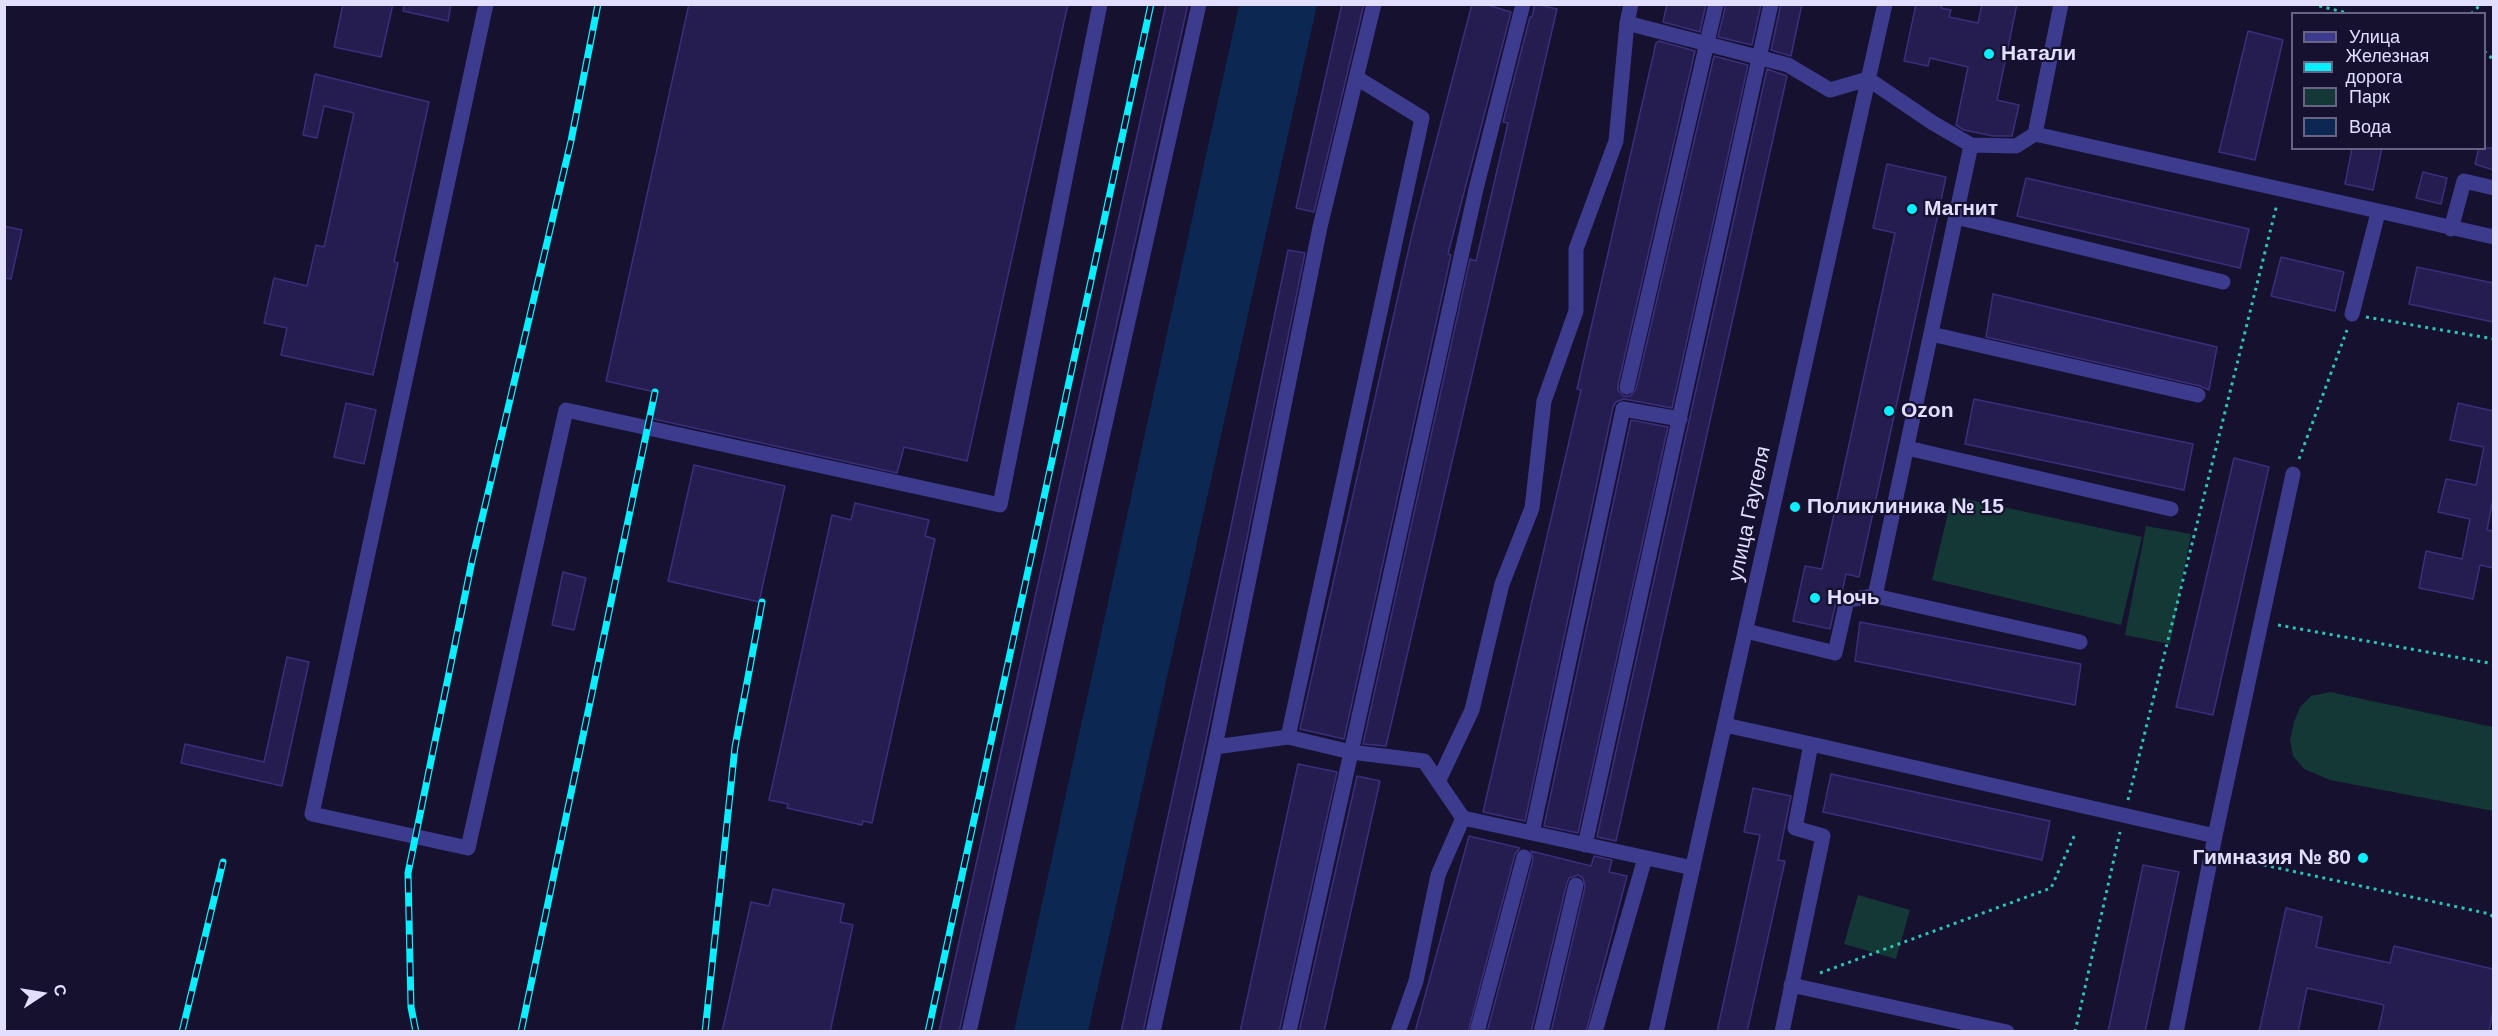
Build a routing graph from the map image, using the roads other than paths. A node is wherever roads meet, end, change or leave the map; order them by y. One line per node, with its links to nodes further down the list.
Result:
1 (486, 4): 2 (street)
2 (1100, 4)
3 (1199, 4): 50 (street)
4 (1374, 4): 14 (street)
5 (1523, 4): 39 (street)
6 (1631, 4): 11 (street)
7 (1716, 4): 12 (street)
8 (1771, 4): 13 (street)
9 (1885, 4): 15 (street, улица Гаугеля)
10 (2061, 4): 16 (street)
11 (1627, 23): 12 (street); 40 (street)
12 (1707, 44): 13 (street); 26 (street)
13 (1760, 57): 15 (street); 28 (street)
14 (1357, 78): 36 (street); 38 (street)
15 (1868, 79): 17 (street); 33 (street, улица Гаугеля)
16 (2035, 134): 17 (street); 19 (street)
17 (1971, 145): 20 (street)
18 (2493, 188): 21 (street)
19 (2378, 213): 21 (street); 24 (street)
20 (1956, 217): 23 (street); 25 (street)
21 (2451, 229): 22 (street)
22 (2493, 237)
23 (2223, 282)
24 (2352, 314)
25 (1931, 334): 27 (street); 29 (street)
26 (1628, 387)
27 (2198, 394)
28 (1680, 419): 42 (street); 44 (street)
29 (1907, 448): 31 (street); 32 (street)
30 (2293, 474): 43 (street)
31 (2171, 509)
32 (1875, 596): 33 (street); 34 (street)
33 (1746, 631): 35 (street, улица Гаугеля)
34 (2080, 642)
35 (1725, 725): 37 (street); 47 (street, улица Гаугеля)
36 (1288, 737): 38 (street); 39 (street)
37 (1811, 744): 43 (street); 49 (street)
38 (1215, 747): 51 (street)
39 (1351, 752): 40 (street); 52 (street)
40 (1438, 782): 41 (street)
41 (1463, 818): 42 (street); 53 (street)
42 (1532, 833): 44 (street)
43 (2215, 836): 60 (street)
44 (1585, 845): 46 (street)
45 (1524, 857): 54 (street)
46 (1645, 858): 47 (street); 56 (street)
47 (1693, 868): 57 (street, улица Гаугеля)
48 (1576, 885): 55 (street)
49 (1791, 985): 58 (street); 59 (street)
50 (969, 1032)
51 (1153, 1032)
52 (1289, 1032)
53 (1398, 1032)
54 (1477, 1032)
55 (1541, 1032)
56 (1595, 1032)
57 (1656, 1032)
58 (1782, 1032)
59 (2007, 1032)
60 (2176, 1032)

